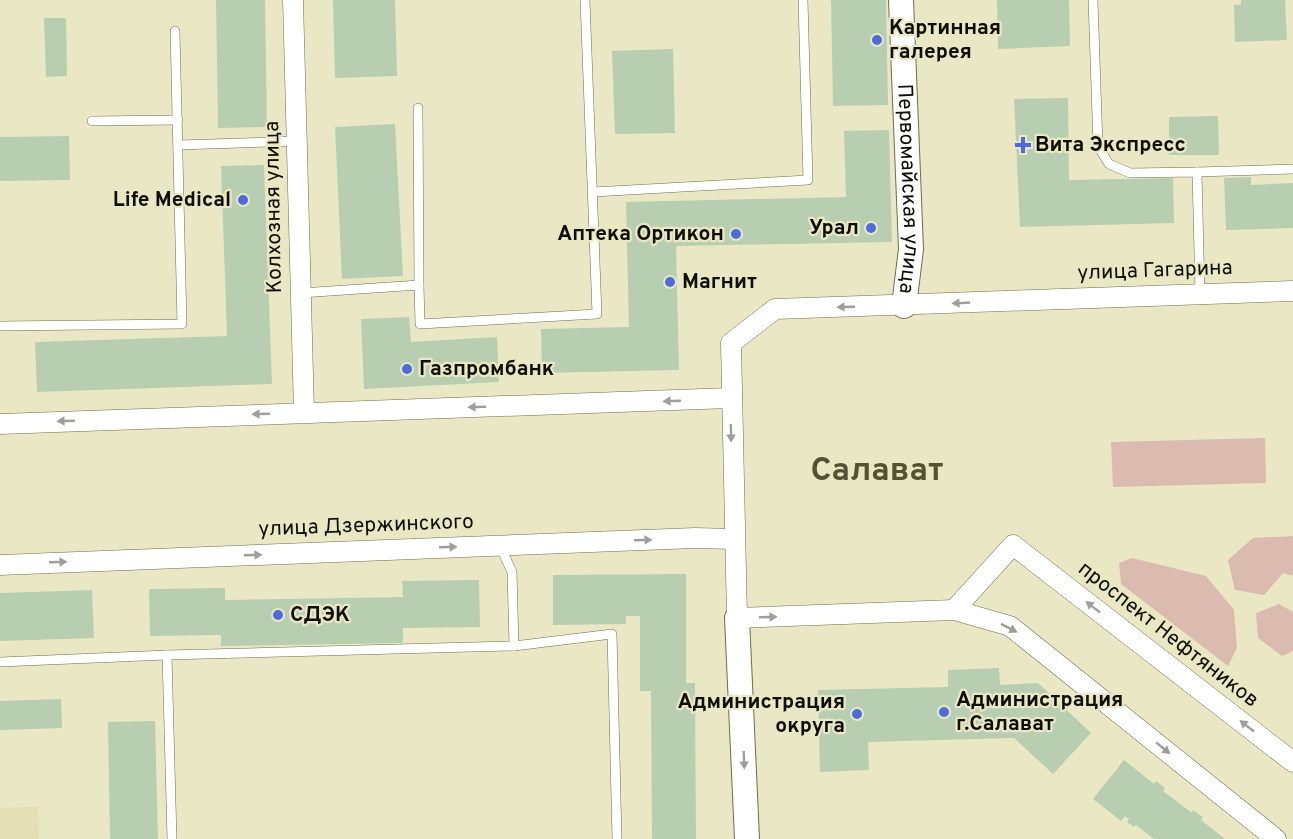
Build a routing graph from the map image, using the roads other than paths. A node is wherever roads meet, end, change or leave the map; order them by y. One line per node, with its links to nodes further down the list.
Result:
1 (293, 0): 10 (street, Колхозная улица)
2 (585, 0): 14 (lane)
3 (803, 0): 14 (lane)
4 (902, 0): 19 (street, Первомайская улица)
5 (1093, 0): 13 (lane)
6 (176, 31): 8 (lane)
7 (418, 108): 15 (lane)
8 (178, 120): 9 (lane); 11 (lane)
9 (92, 121)
10 (297, 141): 11 (lane); 17 (street, Колхозная улица)
11 (179, 145): 20 (lane)
12 (1293, 169): 13 (lane)
13 (1197, 172): 18 (lane)
14 (592, 192): 15 (lane)
15 (419, 285): 17 (lane)
16 (1293, 291): 18 (street, улица Гагарина)
17 (301, 293): 22 (street, Колхозная улица)
18 (1200, 294): 19 (street, улица Гагарина, one-way to 19)
19 (904, 306): 21 (street, улица Гагарина, one-way to 21)
20 (0, 326)
21 (730, 398): 22 (street, one-way to 22); 24 (street, one-way to 24)
22 (304, 412): 23 (street, one-way to 23)
23 (0, 424)
24 (734, 539): 25 (street, улица Дзержинского, one-way to 24); 28 (street)
25 (500, 545): 26 (street, улица Дзержинского, one-way to 25); 29 (lane)
26 (0, 565)
27 (954, 610): 28 (street, one-way to 27); 32 (street, проспект Нефтяников, one-way to 27); 36 (street, one-way to 36)
28 (737, 618): 35 (street, one-way to 35)
29 (514, 646): 30 (lane); 34 (lane)
30 (167, 655): 31 (lane); 33 (lane)
31 (0, 662)
32 (1293, 762)
33 (172, 839)
34 (617, 839)
35 (747, 839)
36 (1276, 839)

